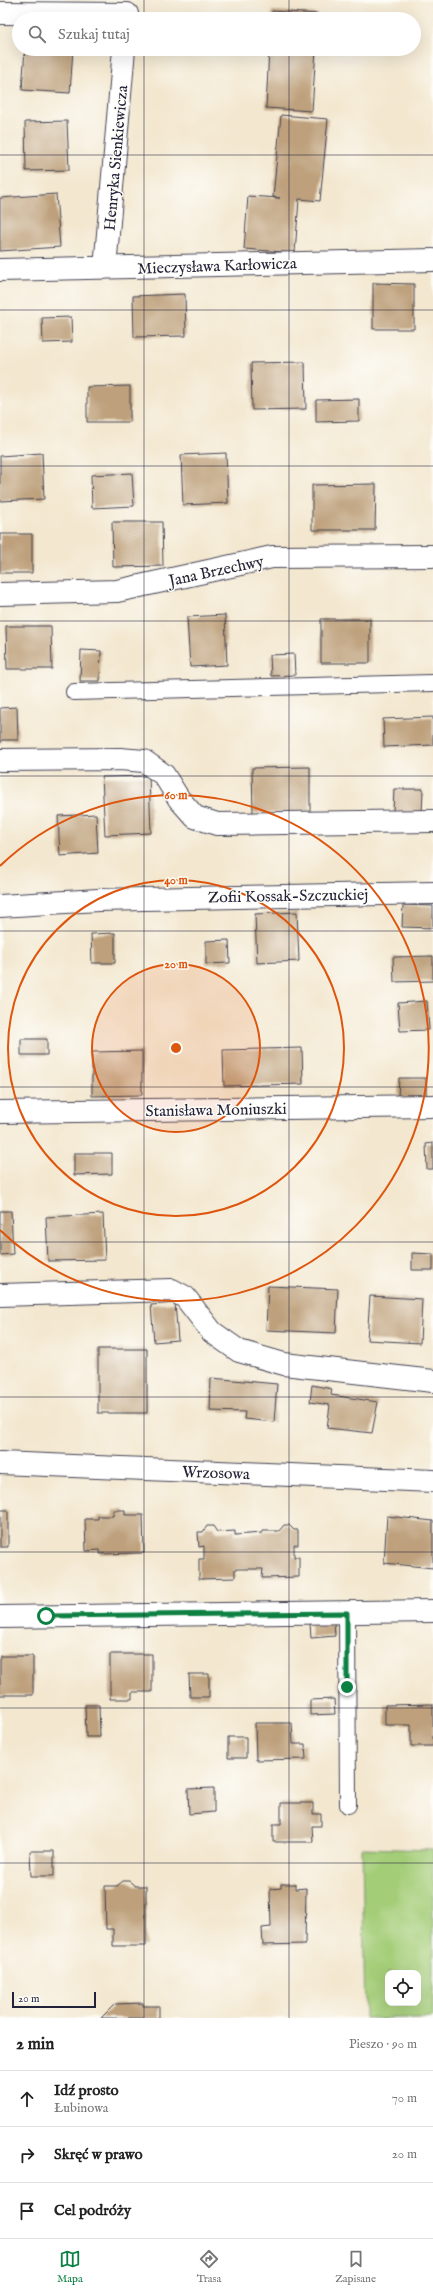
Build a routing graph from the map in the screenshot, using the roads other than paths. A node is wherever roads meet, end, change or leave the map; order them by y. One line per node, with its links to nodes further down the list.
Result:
1 (128, 11): 2 (street)
2 (64, 12)
3 (0, 13): 4 (street)
4 (12, 13)
5 (123, 56): 7 (street, Henryka Sienkiewicza)
6 (433, 260): 7 (street, Mieczysława Karłowicza)
7 (105, 268): 8 (street, Mieczysława Karłowicza)
8 (0, 270)
9 (433, 556): 10 (street, Jana Brzechwy)
10 (0, 594)
11 (433, 683): 12 (lane)
12 (74, 692)
13 (0, 760): 14 (street)
14 (433, 821)
15 (433, 894): 16 (street, Zofii Kossak-Szczuckiej)
16 (0, 906)
17 (433, 1106): 18 (street, Stanisława Moniuszki)
18 (0, 1112)
19 (0, 1295): 20 (street)
20 (433, 1381)
21 (0, 1463): 22 (street, Wrzosowa)
22 (433, 1482)
23 (433, 1611): 24 (street)
24 (347, 1613): 25 (street); 26 (lane)
25 (0, 1617)
26 (348, 1805)

